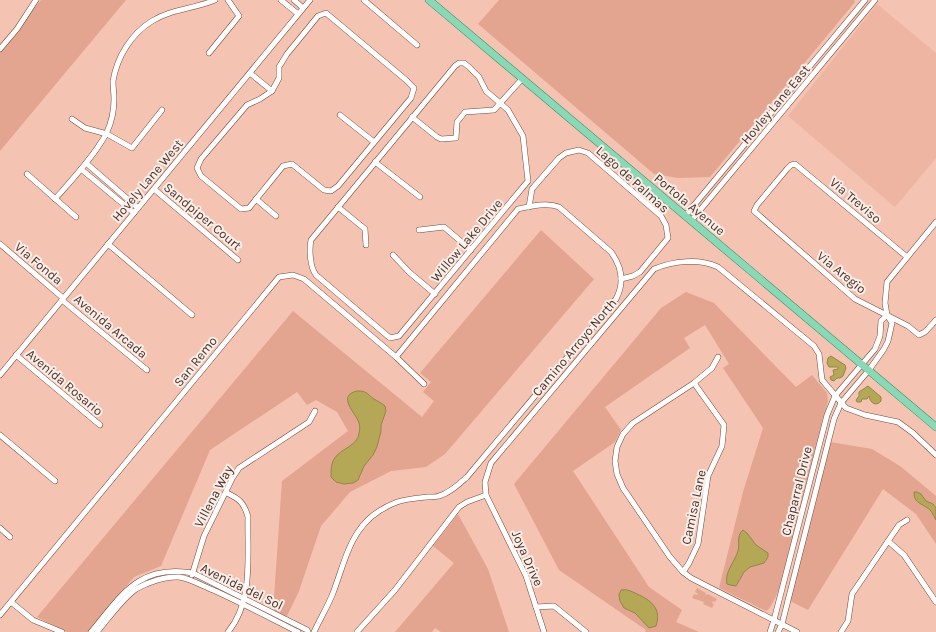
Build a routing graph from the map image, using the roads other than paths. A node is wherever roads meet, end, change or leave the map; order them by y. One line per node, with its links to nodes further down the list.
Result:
1 (36, 0): 14 (street)
2 (215, 0): 26 (street)
3 (228, 0): 15 (street)
4 (281, 0): 12 (street)
5 (294, 0): 11 (street)
6 (310, 0): 11 (street, Hovely Lane West)
7 (364, 0): 13 (street)
8 (429, 0): 18 (main road, Portola Avenue)
9 (865, 0): 17 (street, Hovley Lane East)
10 (875, 0): 21 (street, Hovley Lane East)
11 (303, 8): 12 (street, Hovely Lane West)
12 (298, 14): 16 (street, Hovely Lane West)
13 (417, 45)
14 (0, 49)
15 (209, 53)
16 (250, 73): 19 (street); 35 (street, Hovely Lane West)
17 (805, 73): 21 (street); 45 (street, Hovley Lane East)
18 (522, 79): 20 (street); 45 (main road, Portola Avenue)
19 (272, 91): 27 (street); 38 (street)
20 (501, 104): 24 (street); 24 (street, Willow Lake Drive); 51 (street, Willow Lake Drive)
21 (786, 109): 45 (street, Hovley Lane East)
22 (162, 110): 26 (street)
23 (340, 115): 27 (street)
24 (412, 116): 28 (street, Willow Lake Drive)
25 (72, 119): 26 (street)
26 (106, 134): 29 (street)
27 (374, 142): 38 (street)
28 (375, 162): 36 (street); 39 (street, Willow Lake Drive)
29 (86, 163): 31 (street); 33 (street)
30 (791, 165): 53 (street, Via Treviso); 59 (street, Via Aregio)
31 (81, 170): 34 (street); 37 (street)
32 (27, 174): 37 (street)
33 (104, 178): 34 (street); 41 (street)
34 (99, 185): 42 (street)
35 (154, 189): 41 (street, Hovely Lane West); 54 (street, Sandpiper Court)
36 (420, 197)
37 (55, 199): 44 (street)
38 (256, 199): 43 (street)
39 (338, 207): 50 (street); 56 (street, Willow Lake Drive)
40 (529, 207): 55 (street); 55 (street, Lago de Palmas); 62 (street)
41 (138, 208): 42 (street, Hovely Lane West)
42 (134, 213): 49 (street, Hovely Lane West)
43 (276, 216)
44 (76, 217)
45 (688, 219): 64 (main road, Portola Avenue)
46 (936, 222): 53 (street)
47 (419, 230): 51 (street)
48 (0, 244): 57 (street, Via Fonda)
49 (108, 244): 57 (street, Hovely Lane West); 58 (street)
50 (366, 245)
51 (472, 250): 56 (street, Willow Lake Drive)
52 (393, 255): 56 (street)
53 (907, 257): 59 (street)
54 (238, 260)
55 (621, 279): 102 (street)
56 (435, 294)
57 (63, 299): 61 (street, Hovely Lane West); 65 (street, Avenida Arcada)
58 (192, 315)
59 (886, 315): 60 (street, Via Aregio); 64 (street, Chaparral Drive); 66 (street, Chaparral Drive)
60 (936, 320)
61 (16, 355): 67 (street, Hovely Lane West); 73 (street, Avenida Rosario)
62 (396, 357): 69 (street, San Remo); 88 (street, San Remo)
63 (718, 357): 68 (street)
64 (862, 365): 66 (main road, Portola Avenue); 70 (street, Chaparral Drive)
65 (147, 370)
66 (869, 370): 71 (street, Chaparral Drive); 74 (main road, Portola Avenue)
67 (0, 374)
68 (694, 383): 84 (street, Camisa Lane); 84 (street)
69 (424, 384)
70 (835, 396): 71 (street, Camino Arroyo North); 79 (street, Camino Arroyo North); 93 (street, Chaparral Drive)
71 (841, 403): 76 (street); 94 (street, Chaparral Drive)
72 (316, 411): 78 (street, Villena Way)
73 (100, 425)
74 (936, 427)
75 (0, 435): 77 (street)
76 (936, 455)
77 (55, 481)
78 (227, 493): 85 (street, Villena Way); 87 (street)
79 (486, 495): 91 (street, Joya Drive); 103 (street)
80 (907, 520): 83 (street)
81 (0, 528): 82 (street)
82 (10, 537)
83 (888, 541): 89 (street); 108 (street)
84 (682, 572): 93 (street)
85 (193, 573): 86 (street, Villena Way); 87 (street, Avenida del Sol); 97 (street, Avenida del Sol)
86 (191, 580): 90 (street, Avenida del Sol); 98 (street, Avenida del Sol)
87 (244, 598): 90 (street); 101 (street, Avenida del Sol)
88 (11, 602): 92 (street, San Remo); 96 (street)
89 (936, 602)
90 (243, 605): 99 (street); 100 (street, Avenida del Sol)
91 (536, 607): 95 (street); 104 (street, Joya Drive)
92 (0, 615)
93 (774, 620): 94 (street); 105 (street, Chaparral Drive)
94 (782, 624): 106 (street, Chaparral Drive); 107 (street)
95 (583, 631)
96 (62, 632)
97 (91, 632)
98 (97, 632)
99 (228, 632)
100 (298, 632)
101 (308, 632)
102 (314, 632)
103 (357, 632)
104 (544, 632)
105 (770, 632)
106 (778, 632)
107 (797, 632)
108 (841, 632)

